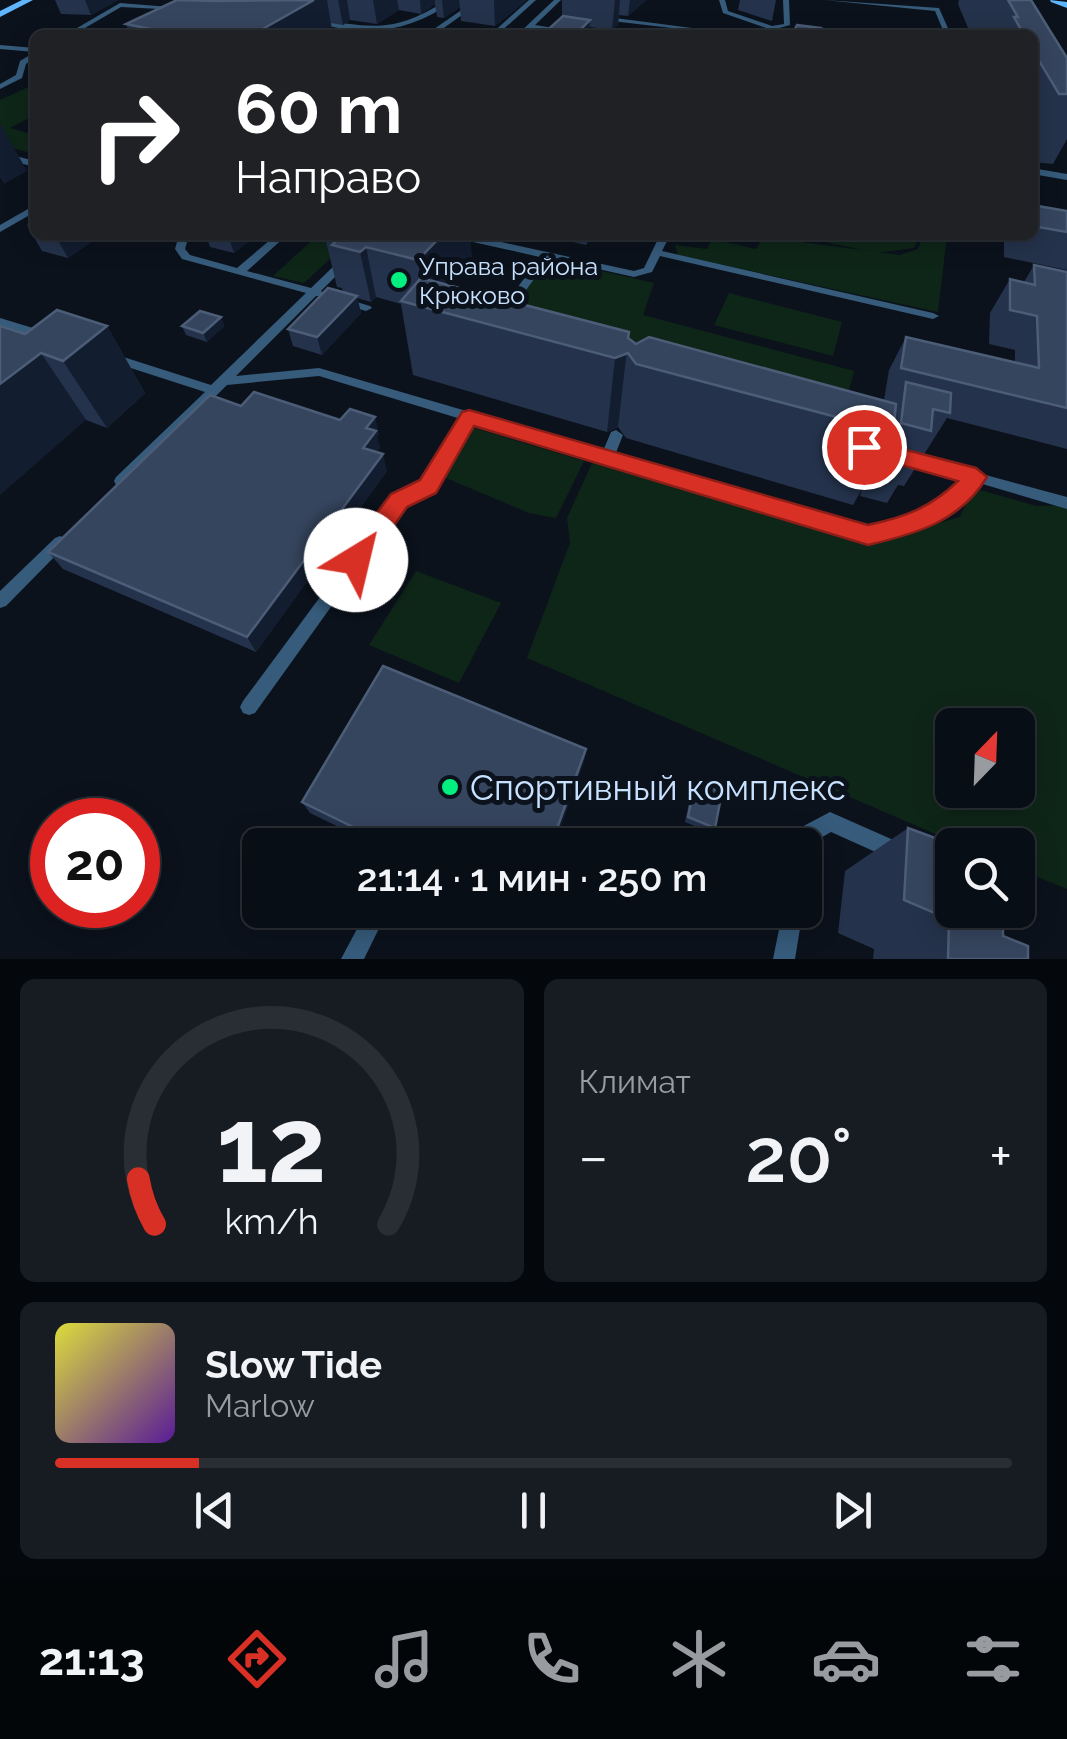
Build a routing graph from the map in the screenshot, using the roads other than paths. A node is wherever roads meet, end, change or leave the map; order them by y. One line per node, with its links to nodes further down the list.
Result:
1 (29, 0): 13 (main road)
2 (451, 0): 16 (lane)
3 (480, 0): 20 (lane)
4 (533, 0): 14 (lane)
5 (558, 0): 15 (lane)
6 (618, 0): 18 (lane)
7 (722, 0): 8 (lane)
8 (786, 0)
9 (826, 0): 24 (lane)
10 (1054, 0): 11 (main road)
11 (1067, 2)
12 (183, 8): 19 (lane)
13 (0, 14)
14 (516, 15): 15 (lane); 21 (lane)
15 (538, 18): 17 (lane)
16 (313, 21)
17 (529, 26): 22 (lane); 23 (lane)
18 (689, 28)
19 (77, 30)
20 (436, 30)
21 (499, 30)
22 (525, 30)
23 (558, 30)
24 (946, 30)
25 (0, 47): 26 (lane)
26 (30, 51)
27 (30, 59): 28 (lane)
28 (19, 74): 29 (lane); 30 (lane)
29 (30, 76)
30 (0, 88)
31 (0, 155): 32 (lane)
32 (30, 163)
33 (1038, 172): 34 (lane)
34 (1067, 177)
35 (30, 211): 36 (lane)
36 (0, 229)
37 (183, 240): 44 (lane)
38 (276, 240): 44 (lane)
39 (367, 240): 45 (lane)
40 (479, 240): 43 (lane)
41 (664, 240): 42 (lane)
42 (658, 253): 43 (lane); 47 (lane)
43 (546, 254): 49 (lane)
44 (238, 272): 45 (lane)
45 (314, 292): 46 (lane); 52 (lane)
46 (366, 308)
47 (933, 316)
48 (0, 322): 50 (lane)
49 (493, 330)
50 (53, 339)
51 (88, 350): 52 (lane)
52 (218, 385): 53 (lane); 58 (lane)
53 (469, 417): 56 (lane); 62 (lane)
54 (616, 435): 56 (lane)
55 (882, 452): 57 (lane)
56 (606, 457): 57 (lane)
57 (976, 477): 59 (lane)
58 (107, 496)
59 (1067, 502)
60 (67, 536): 61 (lane)
61 (0, 602)
62 (249, 707)
63 (819, 828): 64 (lane)
64 (921, 872)
65 (368, 928): 67 (lane)
66 (789, 928): 68 (lane)
67 (352, 959)
68 (784, 959)

